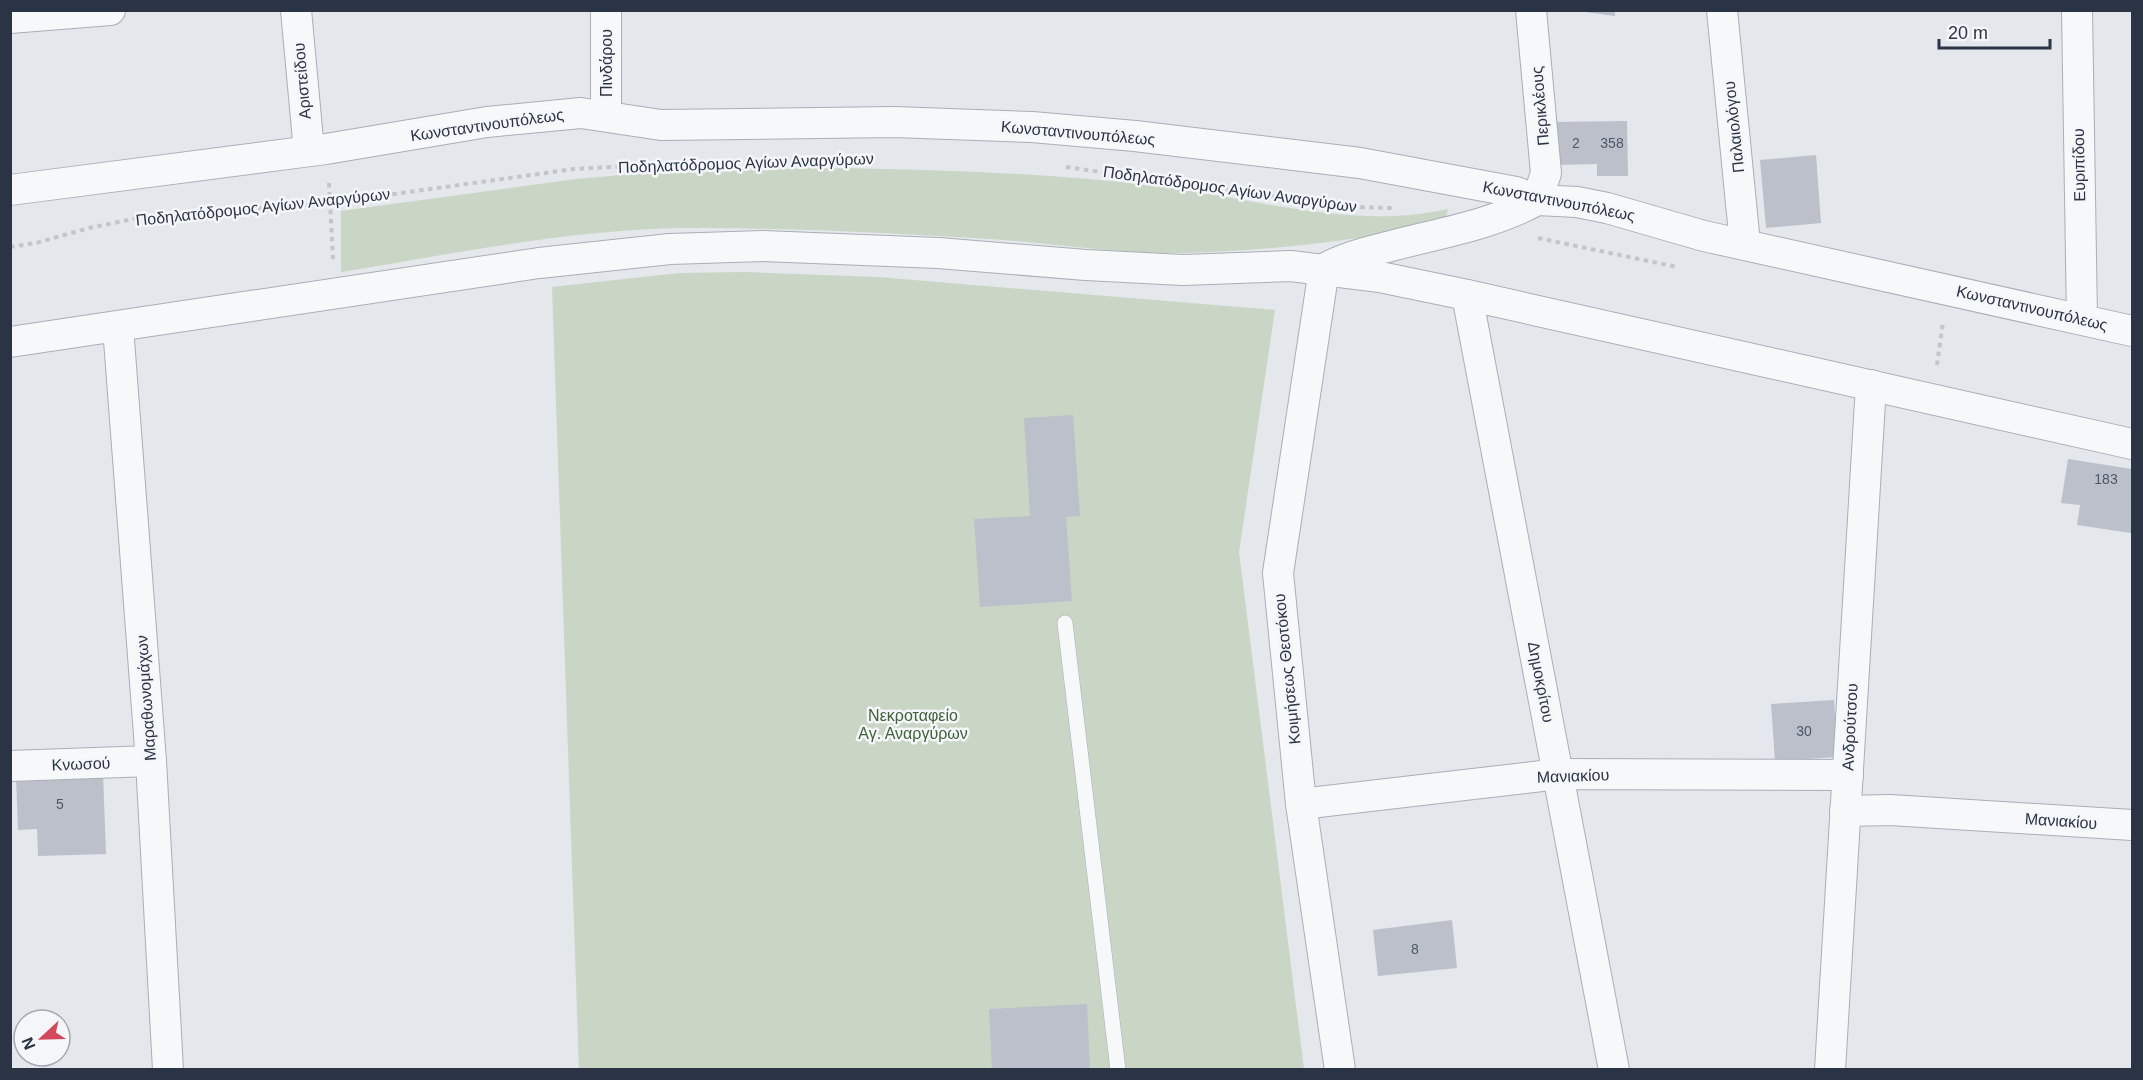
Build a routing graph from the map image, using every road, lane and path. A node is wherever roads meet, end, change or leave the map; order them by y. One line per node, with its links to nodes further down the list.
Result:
1 (110, 10): 7 (street)
2 (296, 10): 9 (street, Αριστείδου)
3 (606, 10): 8 (street, Πινδάρου)
4 (1531, 10): 13 (street, Περικλέους)
5 (1722, 10): 16 (street, Παλαιολόγου)
6 (2077, 10): 22 (street, Ευριπίδου)
7 (10, 18)
8 (606, 115): 9 (street, Κωνσταντινουπόλεως); 13 (street, Κωνσταντινουπόλεως)
9 (317, 150): 12 (street, Κωνσταντινουπόλεως); 14 (path)
10 (728, 161): 14 (path, Ποδηλατόδρομος Αγίων Αναργύρων)
11 (1061, 167): 15 (path, Ποδηλατόδρομος Αγίων Αναργύρων)
12 (10, 190)
13 (1537, 200): 16 (street, Κωνσταντινουπόλεως); 19 (street)
14 (330, 203): 17 (path, Ποδηλατόδρομος Αγίων Αναργύρων); 18 (path)
15 (1396, 208)
16 (1745, 244): 22 (street, Κωνσταντινουπόλεως)
17 (10, 247)
18 (333, 262)
19 (1324, 269): 20 (street); 23 (street); 34 (street, Κοιμήσεως Θεοτόκου)
20 (1467, 295): 26 (street); 32 (street, Δημοκρίτου)
21 (1944, 316): 27 (path)
22 (2082, 319): 24 (street, Κωνσταντινουπόλεως)
23 (118, 327): 25 (street); 30 (street, Μαραθωνομάχων)
24 (2133, 331)
25 (10, 342)
26 (1871, 385): 27 (street); 33 (street, Ανδρούτσου)
27 (1933, 398): 28 (street)
28 (2133, 444)
29 (1065, 623): 38 (lane)
30 (151, 761): 31 (street, Κνωσού); 37 (street, Μαραθωνομάχων)
31 (10, 766)
32 (1559, 774): 33 (street, Μανιακίου); 34 (street, Μανιακίου); 40 (street, Δημοκρίτου)
33 (1848, 775): 35 (street, Ανδρούτσου)
34 (1300, 804): 39 (street, Κοιμήσεως Θεοτόκου)
35 (1845, 811): 36 (street, Μανιακίου); 41 (street, Ανδρούτσου)
36 (2133, 825)
37 (168, 1070)
38 (1118, 1070)
39 (1340, 1070)
40 (1614, 1070)
41 (1830, 1070)

